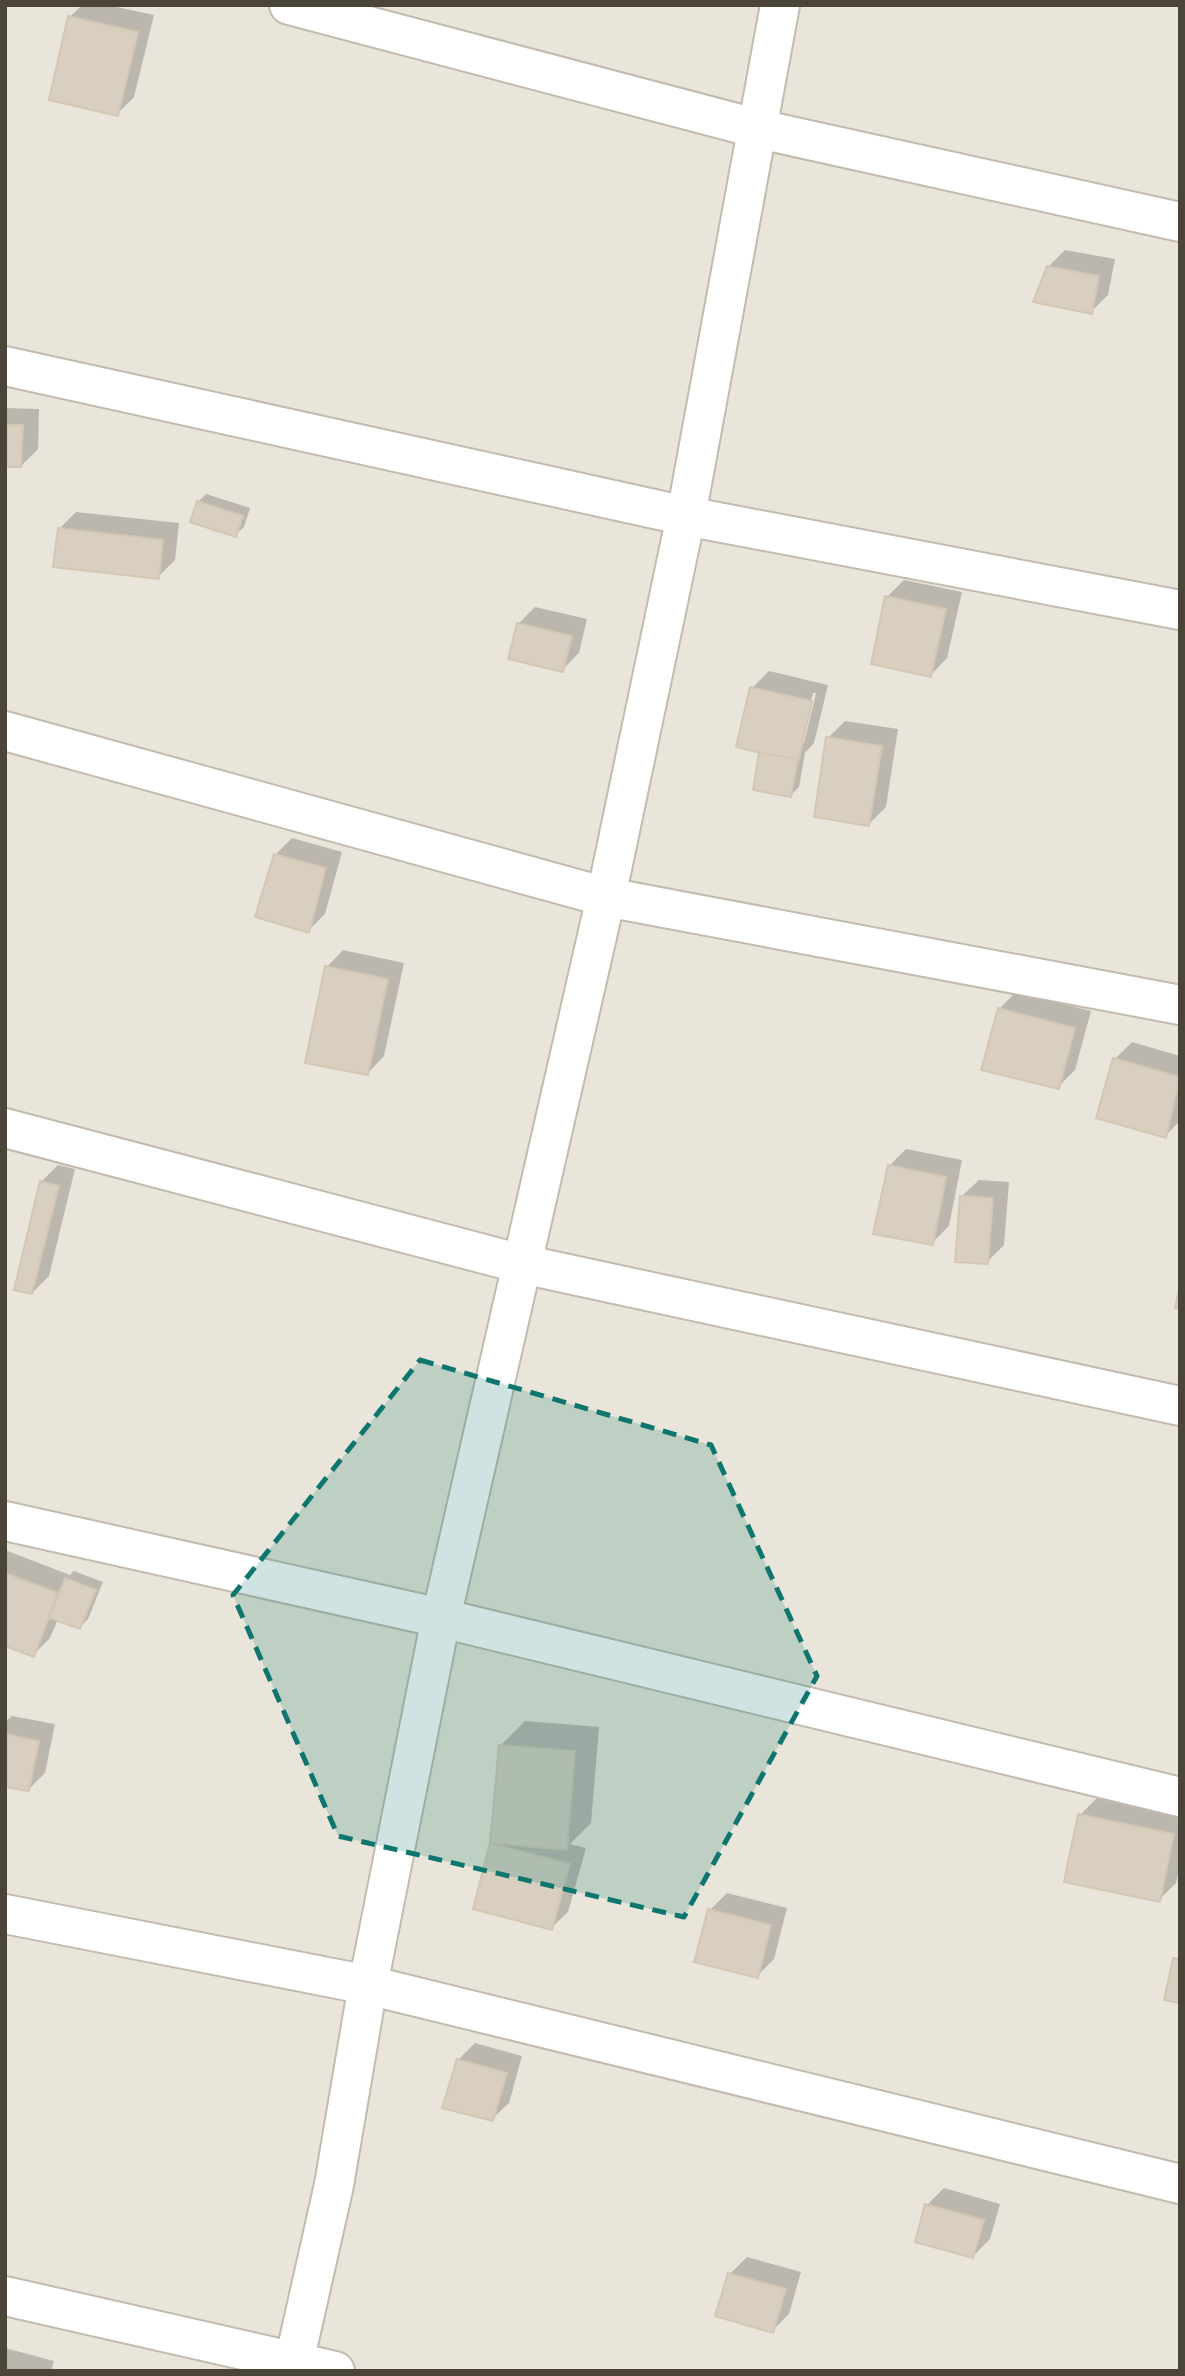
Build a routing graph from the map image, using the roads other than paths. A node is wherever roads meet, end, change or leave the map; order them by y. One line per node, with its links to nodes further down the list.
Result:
1 (289, 5): 3 (street)
2 (780, 5): 3 (street)
3 (759, 128): 4 (street); 6 (street)
4 (1180, 222)
5 (5, 366): 6 (street)
6 (686, 516): 7 (street); 9 (street)
7 (1180, 610)
8 (5, 731): 9 (street)
9 (606, 897): 10 (street); 12 (street)
10 (1180, 1005)
11 (5, 1128): 12 (street)
12 (522, 1264): 13 (street); 15 (street)
13 (1180, 1406)
14 (5, 1521): 15 (street)
15 (441, 1618): 16 (street); 18 (street)
16 (1180, 1797)
17 (5, 1914): 18 (street)
18 (368, 1985): 19 (street); 21 (street)
19 (1180, 2184)
20 (5, 2296): 21 (street)
21 (293, 2366): 22 (street)
22 (335, 2371)

